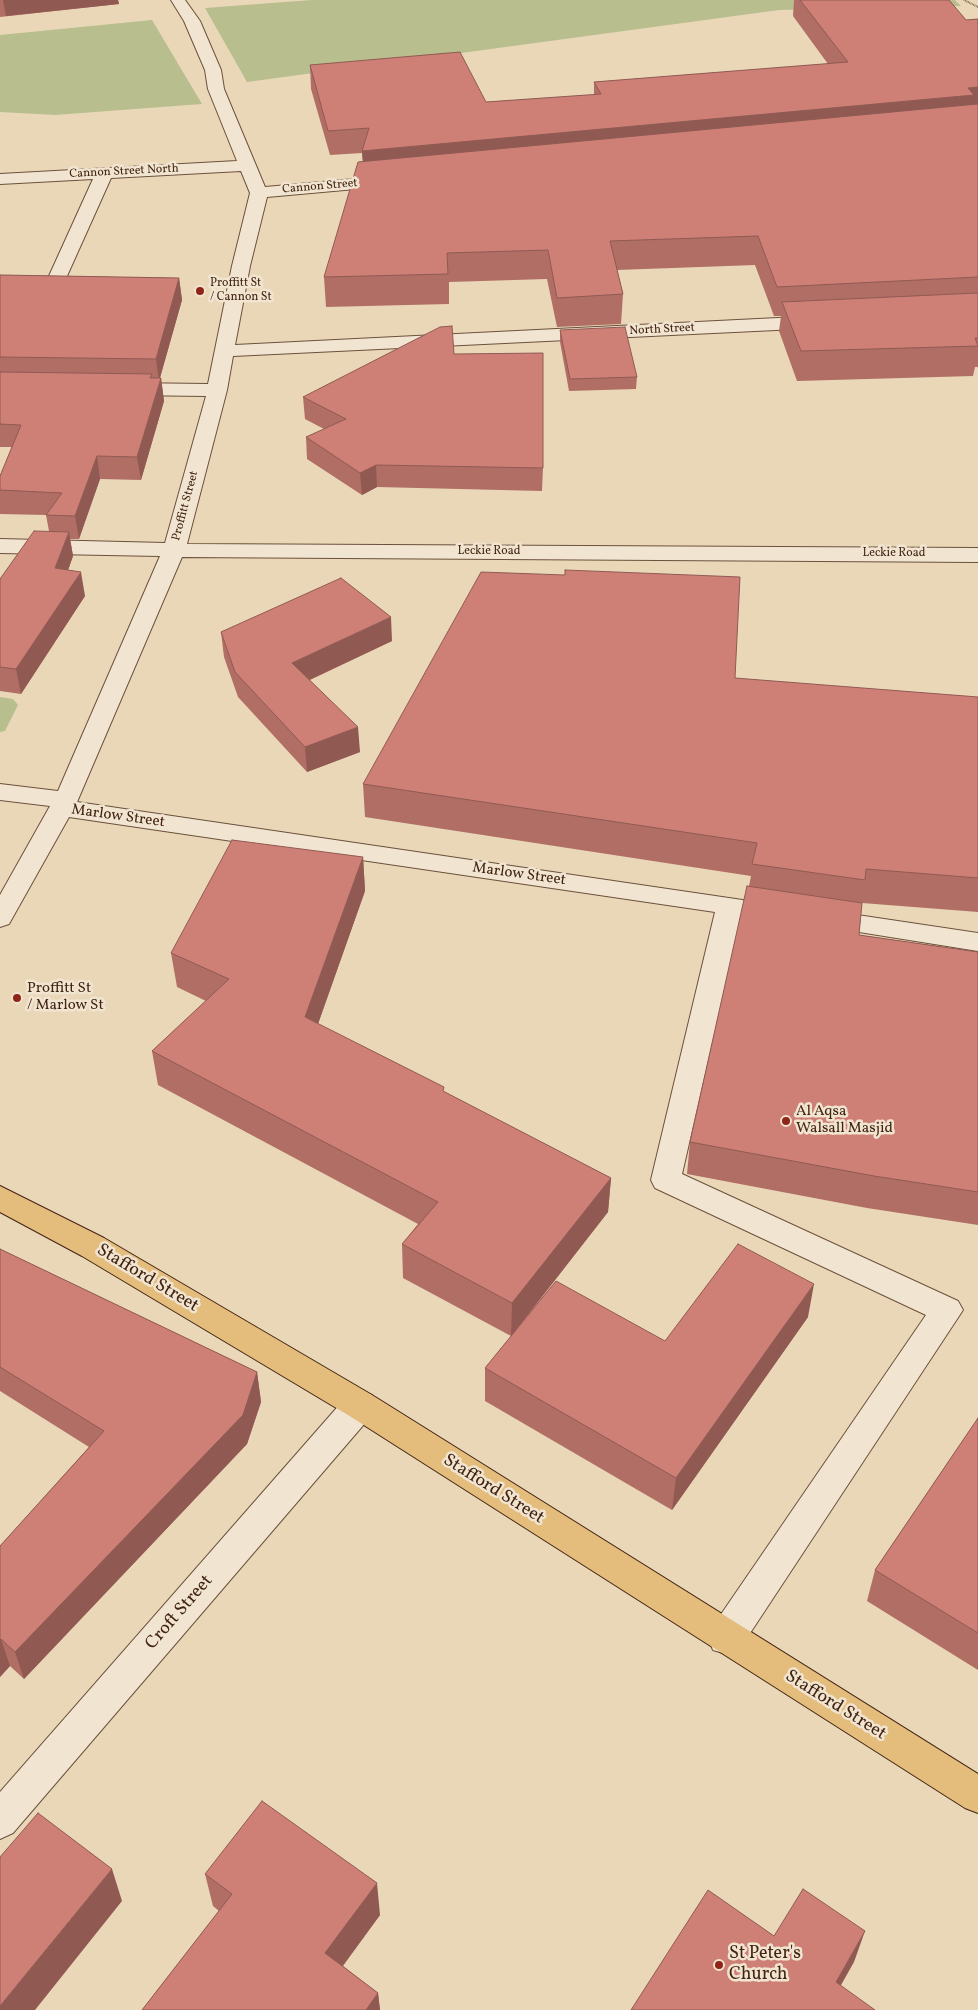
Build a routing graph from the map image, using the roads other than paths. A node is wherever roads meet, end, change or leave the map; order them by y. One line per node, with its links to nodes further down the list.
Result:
1 (178, 0): 2 (street)
2 (249, 165): 3 (street, Cannon Street North); 6 (street)
3 (105, 172): 4 (street, Cannon Street North); 7 (street)
4 (0, 179)
5 (406, 179): 6 (street, Cannon Street)
6 (258, 193): 9 (street, Proffitt Street)
7 (58, 276)
8 (839, 321): 9 (street, North Street)
9 (225, 351): 11 (street, Proffitt Street)
10 (108, 388): 11 (street)
11 (217, 390): 13 (street, Proffitt Street)
12 (0, 546): 13 (street, Leckie Road)
13 (174, 550): 14 (street, Leckie Road); 16 (street, Proffitt Street)
14 (978, 555)
15 (0, 792): 16 (street, Marlow Street)
16 (63, 804): 17 (street, Marlow Street); 20 (street, Proffitt Street)
17 (730, 906): 18 (street, Marlow Street); 24 (street)
18 (768, 911)
19 (796, 915): 21 (street)
20 (0, 918)
21 (978, 942)
22 (0, 1198): 23 (main road, Stafford Street)
23 (360, 1405): 24 (main road, Stafford Street); 26 (street, Croft Street)
24 (726, 1638): 25 (main road, Stafford Street)
25 (978, 1795)
26 (0, 1820)

